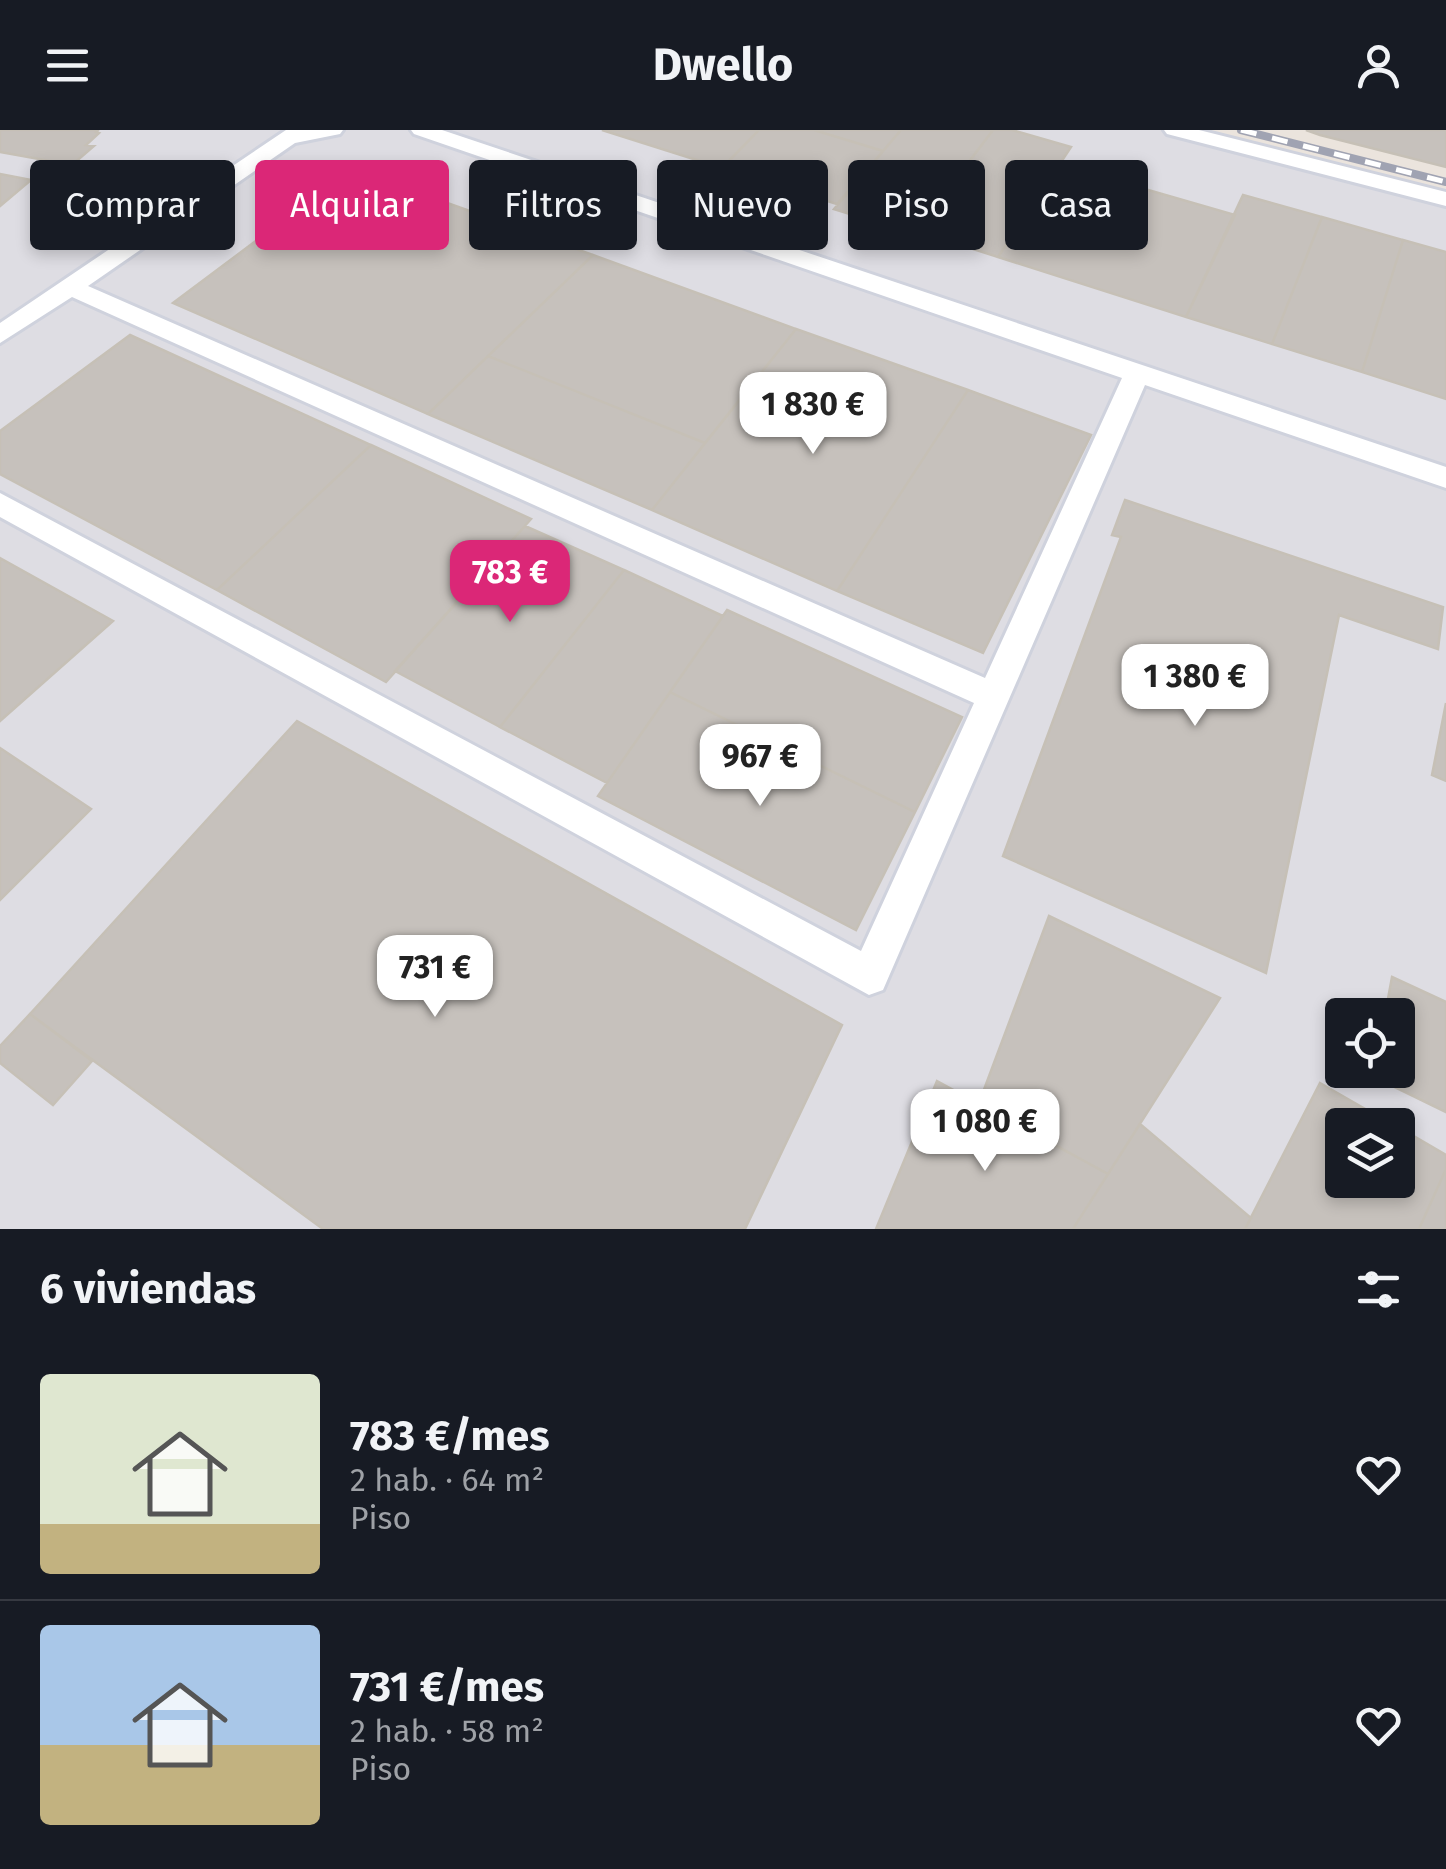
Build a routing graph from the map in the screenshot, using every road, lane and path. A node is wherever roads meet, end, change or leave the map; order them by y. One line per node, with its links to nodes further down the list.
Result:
1 (333, 130): 4 (street)
2 (422, 130): 8 (street)
3 (1174, 130): 5 (street)
4 (294, 133): 6 (street)
5 (1446, 200)
6 (70, 288): 7 (street); 11 (street)
7 (0, 336)
8 (1137, 373): 9 (street); 11 (street)
9 (1446, 478)
10 (0, 504): 11 (street)
11 (994, 696)

